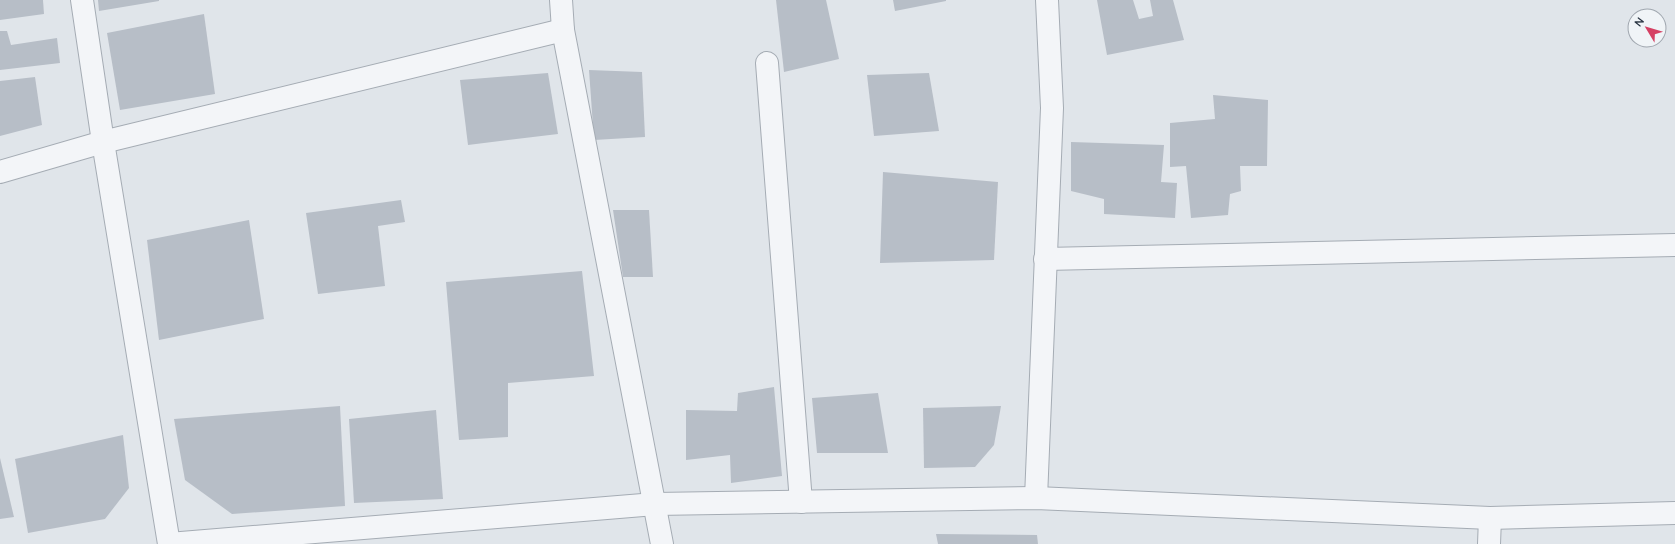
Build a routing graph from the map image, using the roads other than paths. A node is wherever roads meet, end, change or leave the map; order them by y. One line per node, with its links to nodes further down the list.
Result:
1 (82, 0): 6 (street)
2 (561, 0): 4 (street)
3 (1047, 0): 9 (street)
4 (563, 30): 6 (street); 12 (street)
5 (767, 63): 11 (street)
6 (103, 142): 7 (street); 15 (street)
7 (0, 172)
8 (1675, 245): 9 (street)
9 (1045, 259): 10 (street)
10 (1036, 498): 11 (street); 14 (street)
11 (800, 502): 12 (street)
12 (655, 504): 15 (street); 16 (street)
13 (1675, 513): 14 (street)
14 (1490, 518): 17 (street)
15 (169, 544)
16 (662, 544)
17 (1489, 544)

